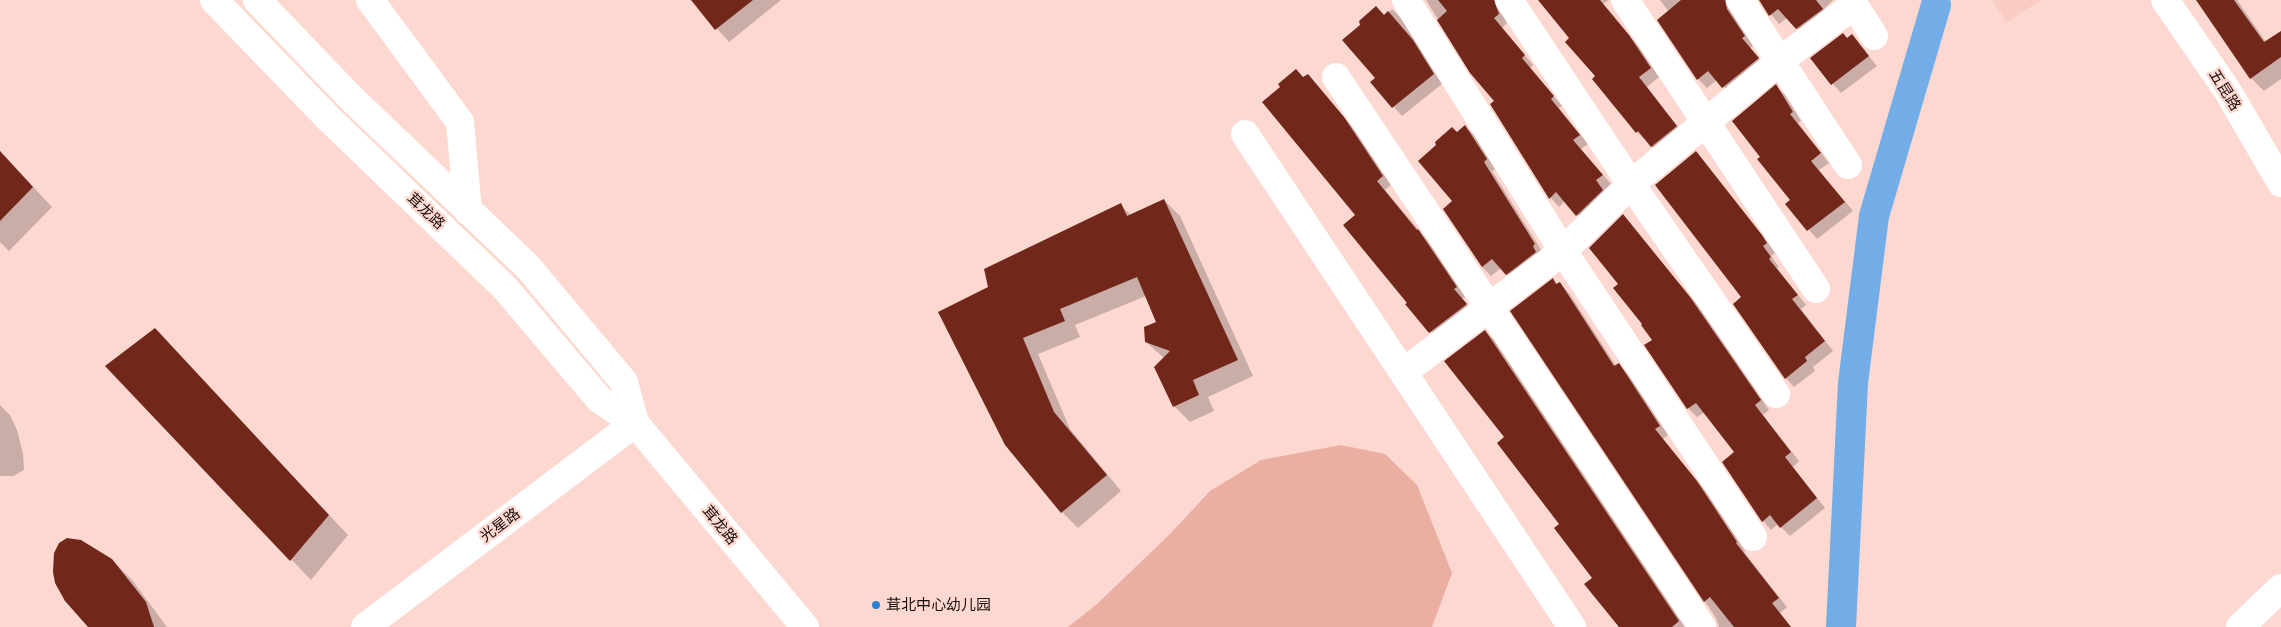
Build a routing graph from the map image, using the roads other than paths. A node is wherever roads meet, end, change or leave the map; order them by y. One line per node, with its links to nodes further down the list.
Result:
1 (214, 0): 24 (street, 茸龙路)
2 (257, 0): 18 (street, 茸龙路)
3 (370, 0): 18 (street)
4 (1406, 0): 19 (street)
5 (1509, 0): 17 (street)
6 (1625, 0): 13 (street)
7 (1740, 0): 11 (street)
8 (2165, 0): 16 (street, 五昆路)
9 (1853, 2): 10 (street); 11 (street)
10 (1874, 36)
11 (1781, 60): 13 (street); 15 (street)
12 (1336, 77): 21 (street)
13 (1705, 122): 17 (street); 20 (street)
14 (1245, 134): 22 (street)
15 (1848, 165)
16 (2281, 183)
17 (1630, 184): 19 (street); 23 (street)
18 (468, 210): 24 (street, 茸龙路)
19 (1563, 251): 21 (street); 25 (street)
20 (1816, 289)
21 (1488, 306): 22 (street); 30 (street)
22 (1405, 372): 29 (street)
23 (1776, 394)
24 (635, 422): 27 (street, 光星路); 28 (street, 茸龙路)
25 (1753, 537)
26 (2281, 588): 31 (street)
27 (365, 627)
28 (805, 627)
29 (1572, 627)
30 (1702, 627)
31 (2240, 627)

